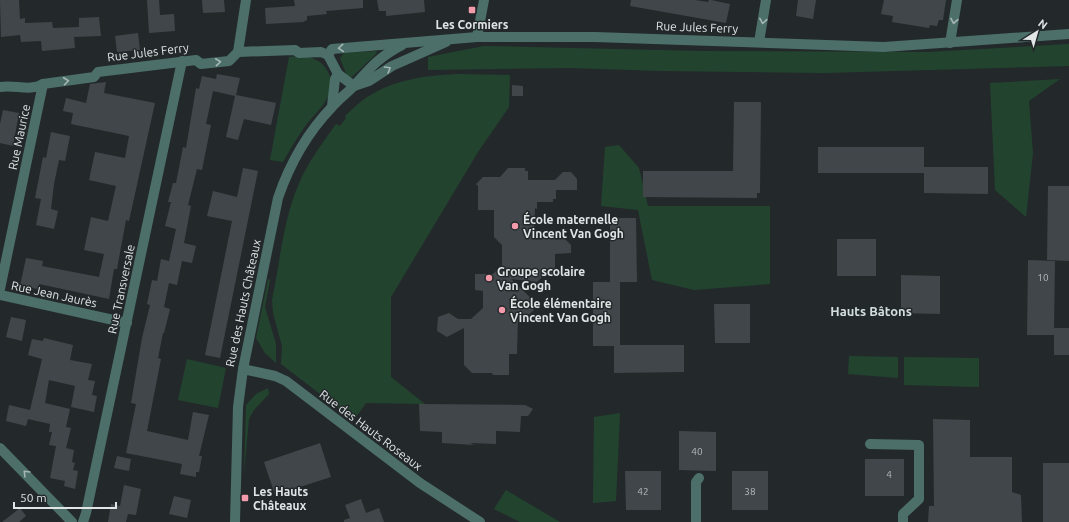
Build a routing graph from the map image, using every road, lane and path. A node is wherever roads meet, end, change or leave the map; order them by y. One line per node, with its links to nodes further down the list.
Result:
1 (246, 0): 11 (street)
2 (484, 0): 6 (street)
3 (766, 0): 9 (street, one-way to 9)
4 (957, 0): 10 (street, one-way to 10)
5 (1069, 34): 10 (street, Rue Jules Ferry)
6 (477, 37): 7 (street, Rue Jules Ferry); 9 (street, Rue Jules Ferry)
7 (454, 38): 8 (street, Rue Jules Ferry); 16 (street, Rue des Hauts Châteaux, one-way to 7)
8 (408, 42): 12 (street, Rue Jules Ferry, one-way to 12); 16 (street, Rue des Hauts Châteaux)
9 (759, 42): 10 (street, Rue Jules Ferry)
10 (950, 43)
11 (238, 52): 12 (street, Rue Jules Ferry); 13 (street, Rue Jules Ferry, one-way to 11)
12 (324, 54): 14 (street)
13 (182, 61): 15 (street, Rue Jules Ferry, one-way to 13); 21 (street, Rue Transversale)
14 (338, 74): 16 (street); 18 (street)
15 (43, 84): 17 (street, Rue Jules Ferry); 19 (street, Rue Maurice)
16 (354, 86): 18 (street, Rue des Hauts Châteaux)
17 (0, 87)
18 (332, 106): 22 (street, Rue des Hauts Châteaux)
19 (0, 289)
20 (0, 295): 21 (street, Rue Jean Jaurès)
21 (127, 323): 27 (street, Rue Transversale)
22 (242, 369): 28 (street, Rue des Hauts Châteaux); 29 (street, Rue des Hauts Roseaux)
23 (870, 444): 31 (street)
24 (0, 448): 26 (street, one-way to 24)
25 (699, 478): 30 (street)
26 (72, 522)
27 (83, 522)
28 (235, 522)
29 (480, 522)
30 (696, 522)
31 (903, 522)

